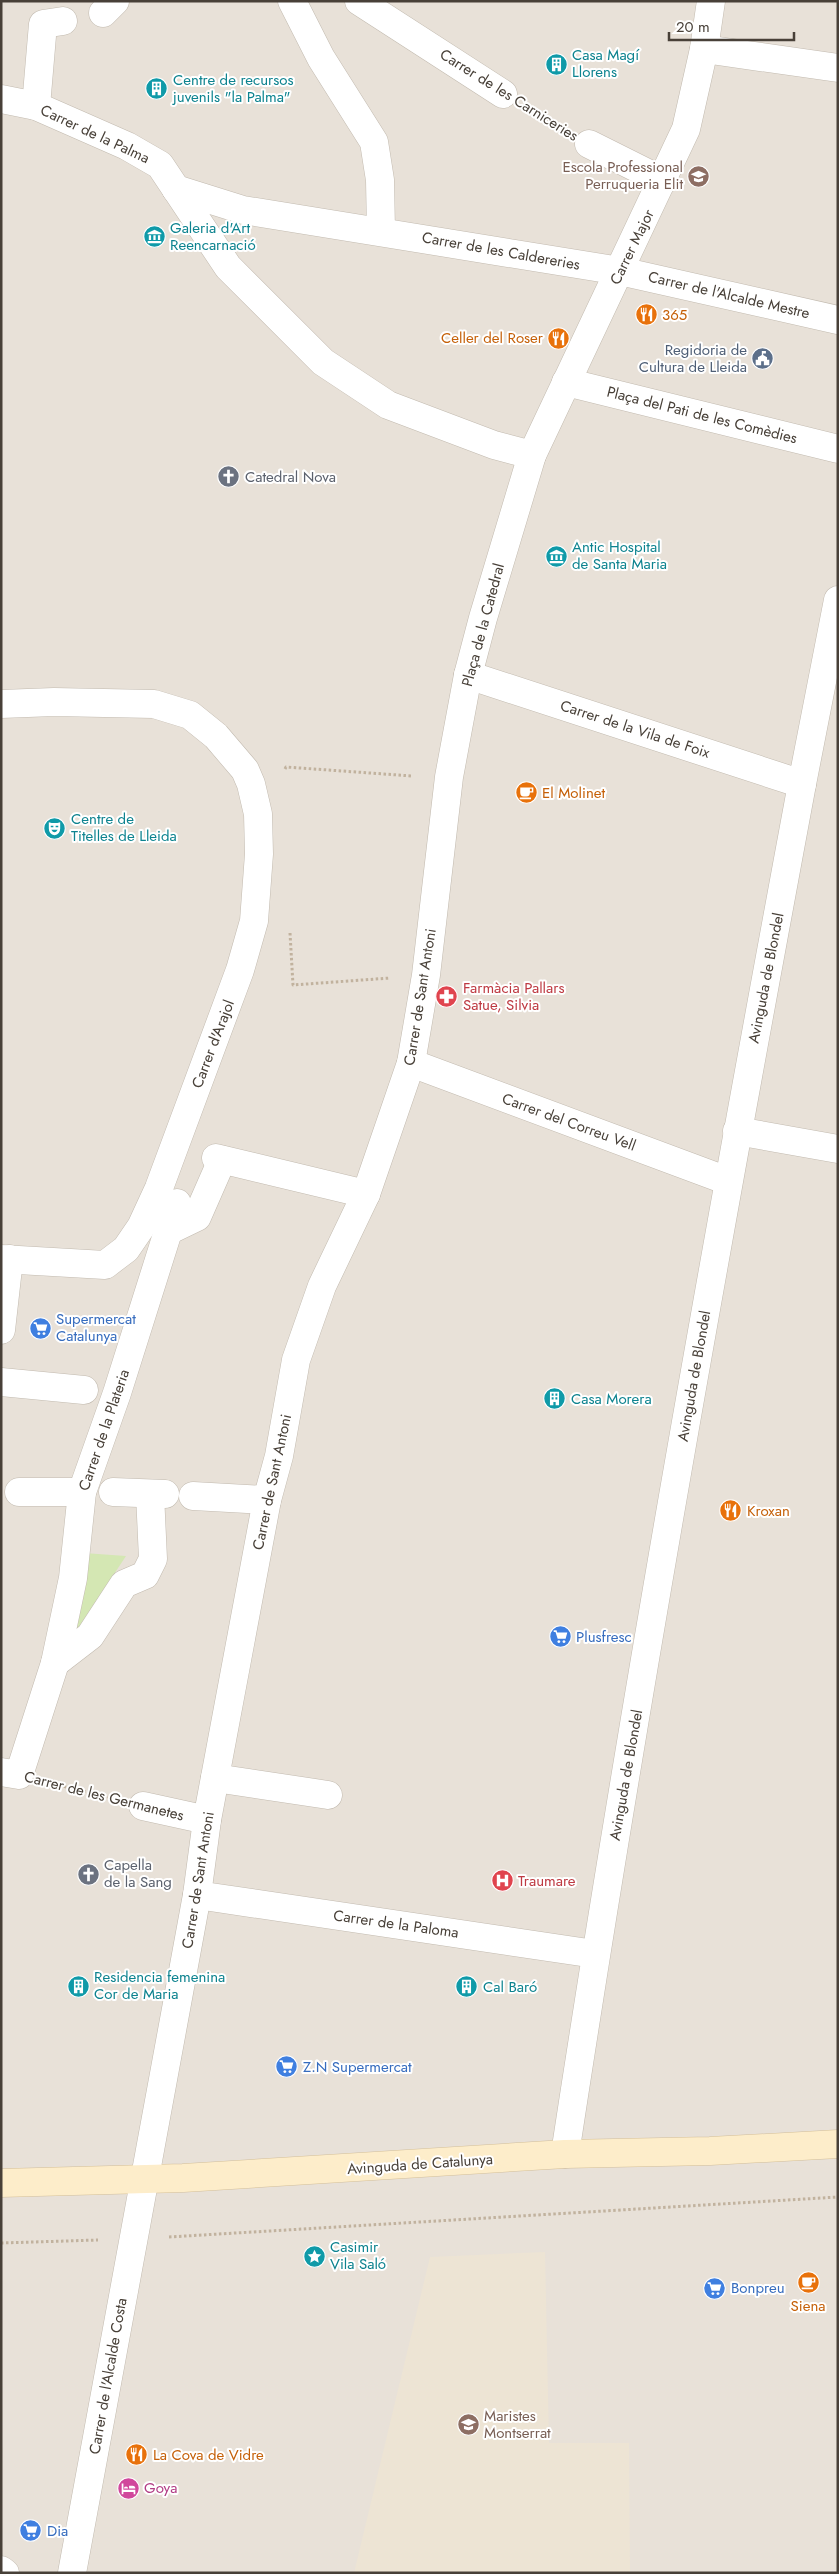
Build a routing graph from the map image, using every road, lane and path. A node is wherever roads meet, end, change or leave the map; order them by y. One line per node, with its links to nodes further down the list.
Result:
1 (292, 1): 13 (street)
2 (359, 1): 7 (street, Carrer de les Carniceries)
3 (711, 1): 5 (street, Carrer Major)
4 (63, 21): 9 (street)
5 (704, 49): 6 (street); 11 (street, Carrer Major)
6 (838, 68)
7 (503, 94): 10 (path, Carrer de les Carniceries)
8 (1, 99): 9 (street, Carrer de la Palma)
9 (36, 106): 12 (street, Carrer de la Palma)
10 (588, 144): 11 (street, Carrer de les Carniceries)
11 (663, 181): 14 (street, Carrer Major)
12 (176, 188): 13 (street, Carrer de les Caldereries); 18 (street, Carrer de la Palma)
13 (381, 231): 14 (street, Carrer de les Caldereries)
14 (620, 271): 15 (street, Carrer de l'Alcalde Mestre); 16 (street, Carrer Major)
15 (838, 320)
16 (566, 382): 17 (street, Plaça del Pati de les Comèdies); 18 (street, Carrer Major)
17 (838, 449)
18 (532, 455): 20 (street, Plaça de la Catedral)
19 (838, 600): 23 (street, Avinguda de Blondel)
20 (468, 674): 23 (street, Carrer de la Vila de Foix); 24 (street, Plaça de la Catedral)
21 (1, 704): 34 (street, Carrer d'Arajol)
22 (286, 768): 24 (path)
23 (802, 784): 28 (street, Avinguda de Blondel)
24 (448, 788): 25 (street, Carrer de Sant Antoni)
25 (426, 975): 26 (path); 27 (street, Carrer de Sant Antoni)
26 (294, 985)
27 (411, 1063): 30 (street, Carrer del Correu Vell); 31 (street, Carrer de Sant Antoni)
28 (738, 1131): 29 (street); 30 (street, Avinguda de Blondel)
29 (838, 1149)
30 (728, 1181): 50 (street, Avinguda de Blondel)
31 (366, 1194): 33 (street); 42 (street, Carrer de Sant Antoni)
32 (177, 1203): 33 (street, Carrer de la Plateria)
33 (168, 1231): 37 (street, Carrer de la Plateria)
34 (5, 1259): 35 (street)
35 (1, 1330)
36 (1, 1382): 37 (street)
37 (99, 1391): 38 (street, Carrer de la Plateria)
38 (82, 1492): 40 (street); 43 (street, Carrer de la Plateria)
39 (113, 1492): 43 (street)
40 (10, 1495)
41 (193, 1496): 42 (street)
42 (267, 1500): 45 (street, Carrer de Sant Antoni)
43 (55, 1663): 44 (street, Carrer de la Plateria)
44 (10, 1773): 47 (path, Carrer de les Germanetes)
45 (215, 1778): 46 (street); 48 (street, Carrer de Sant Antoni)
46 (328, 1795)
47 (144, 1806): 48 (street, Carrer de les Germanetes)
48 (207, 1820): 49 (street, Carrer de Sant Antoni)
49 (197, 1895): 50 (street, Carrer de la Paloma); 53 (street, Carrer de Sant Antoni)
50 (595, 1954): 52 (street, Avinguda de Blondel)
51 (838, 2144): 52 (main road, Avinguda de Catalunya)
52 (565, 2154): 53 (main road, Avinguda de Catalunya)
53 (145, 2180): 54 (main road, Avinguda de Catalunya); 56 (street, Carrer de l'Alcalde Costa)
54 (1, 2183)
55 (838, 2197): 56 (path)
56 (134, 2239): 57 (path); 60 (street, Carrer de l'Alcalde Costa)
57 (1, 2243)
58 (1, 2570): 59 (street)
59 (5, 2573)
60 (72, 2573)

